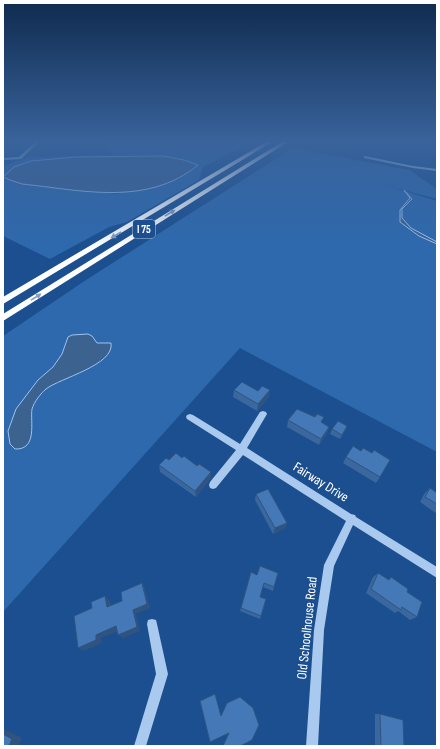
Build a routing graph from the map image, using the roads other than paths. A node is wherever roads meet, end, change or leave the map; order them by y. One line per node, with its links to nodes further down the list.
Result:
1 (211, 177): 3 (highway, I 75, one-way to 3)
2 (230, 177): 4 (highway, I 75, one-way to 2)
3 (3, 301)
4 (3, 318)
5 (263, 414): 7 (street)
6 (190, 417): 7 (street, Fairway Drive)
7 (242, 449): 8 (street); 9 (street, Fairway Drive)
8 (213, 485)
9 (352, 518): 10 (street, Fairway Drive); 13 (street, Old Schoolhouse Road)
10 (437, 573)
11 (152, 624): 12 (street)
12 (140, 746)
13 (312, 746)

